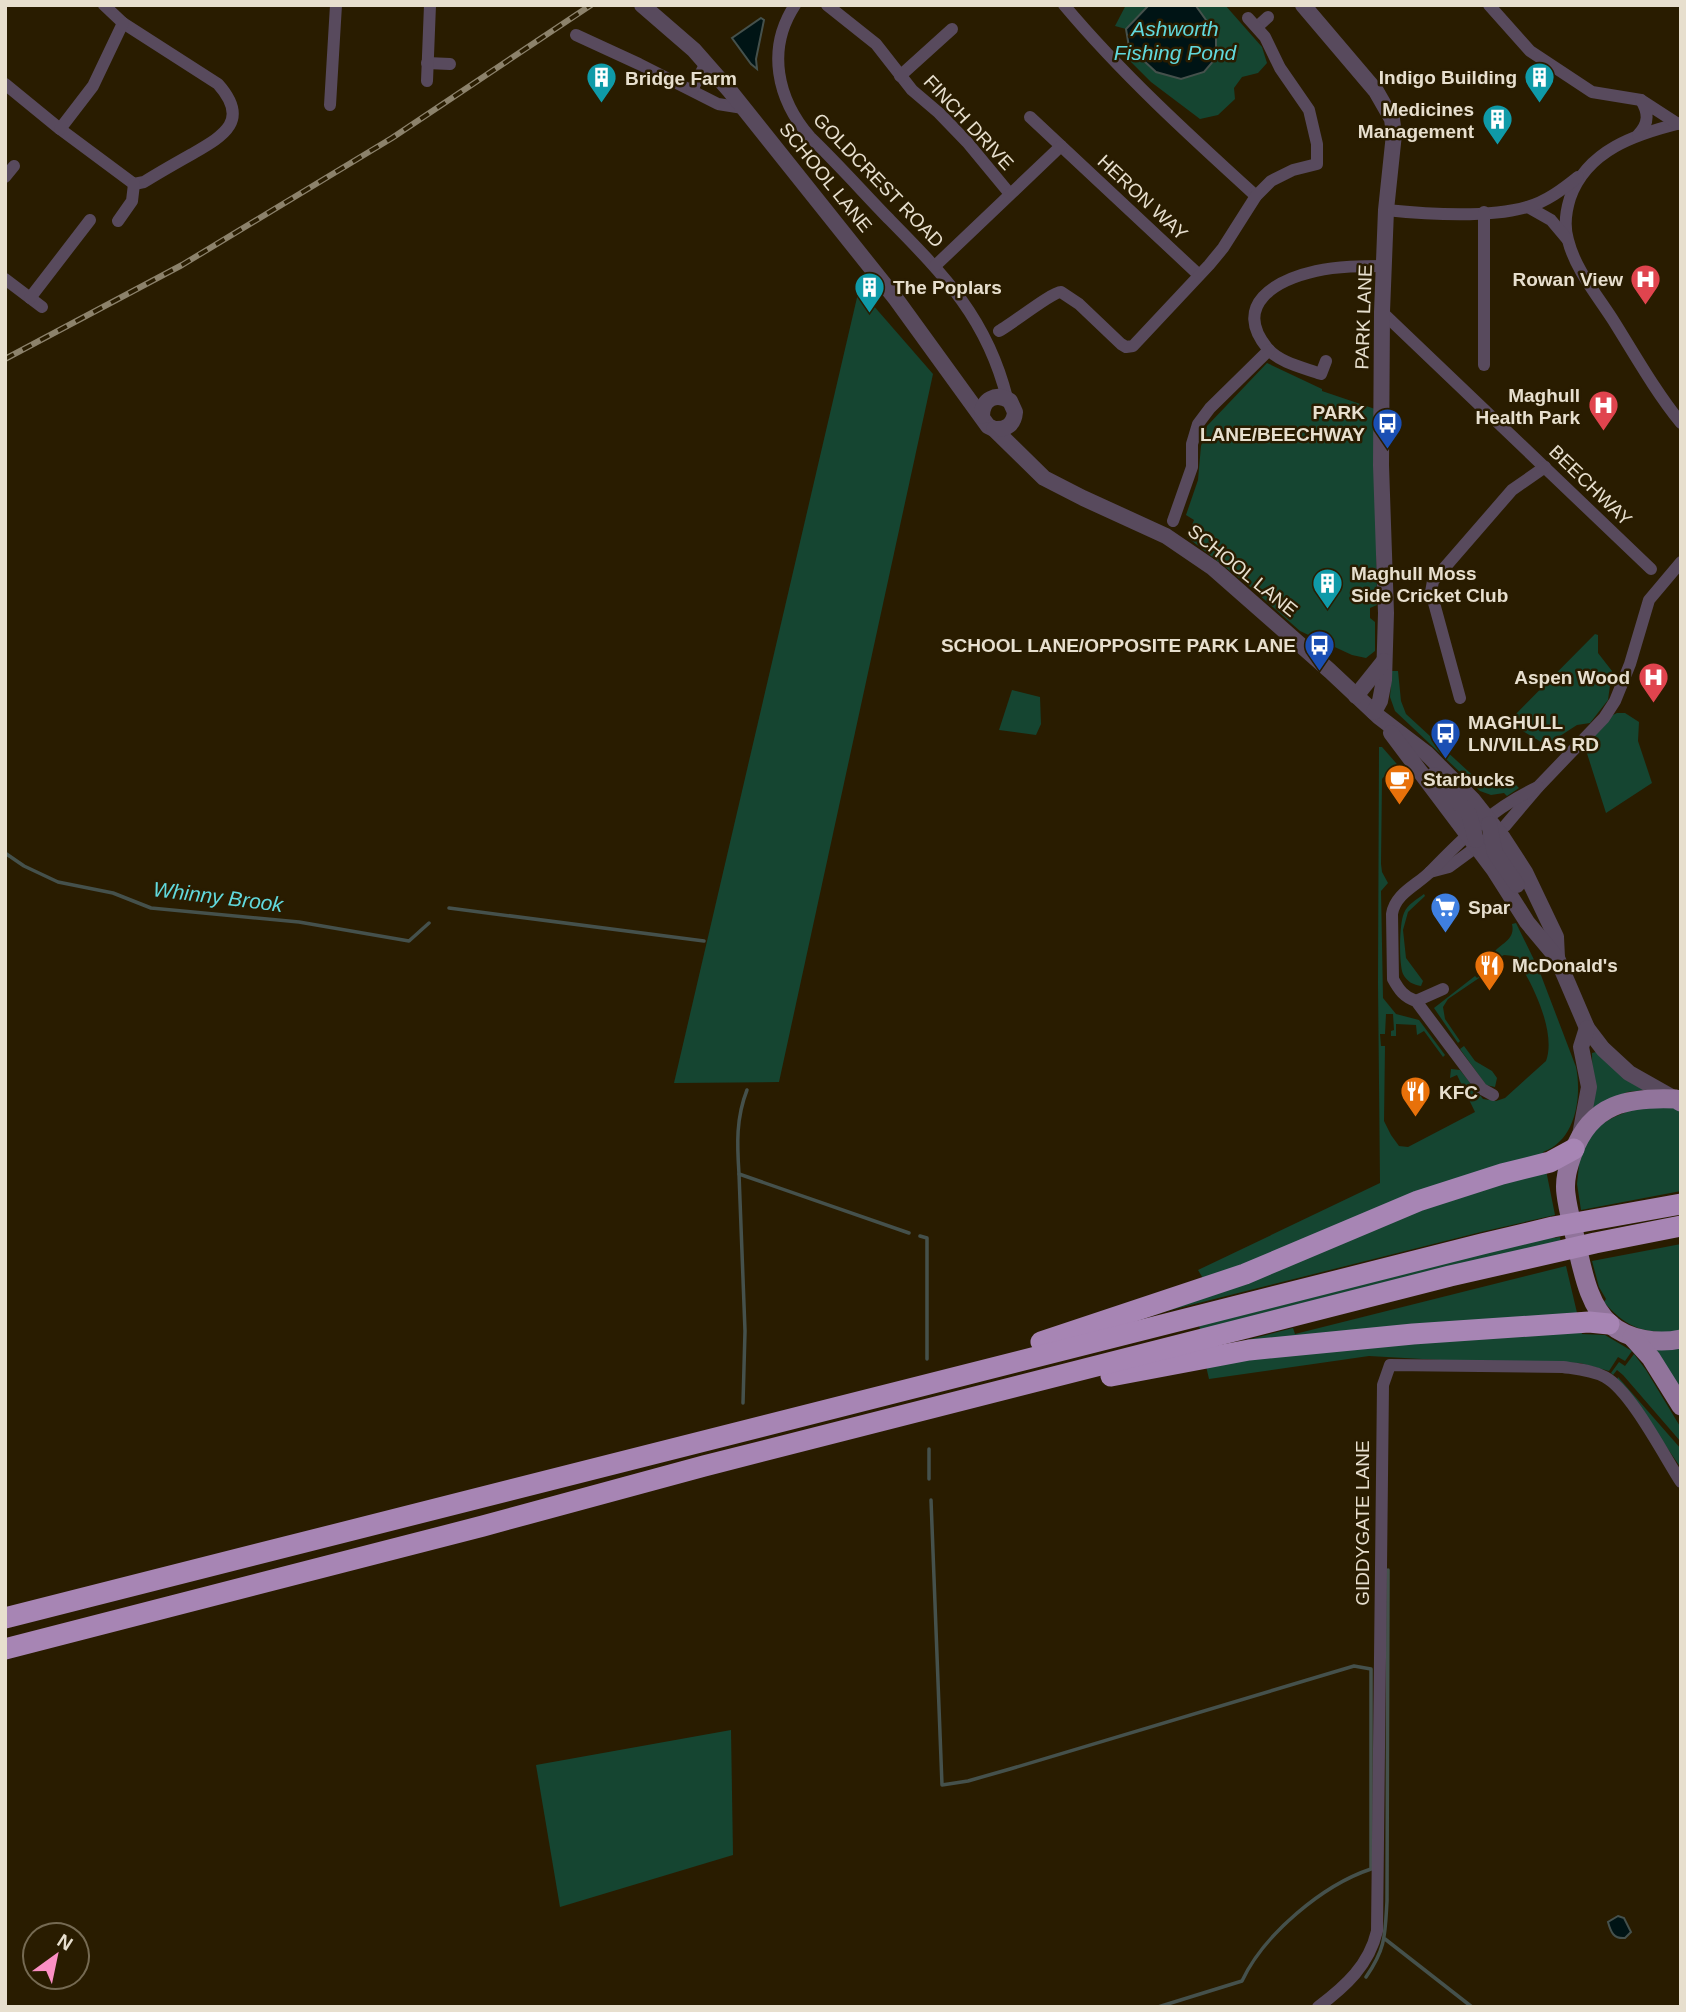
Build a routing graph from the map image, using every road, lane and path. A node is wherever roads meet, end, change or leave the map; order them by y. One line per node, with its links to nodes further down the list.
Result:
1 (104, 5): 11 (street)
2 (336, 5): 22 (street)
3 (430, 5): 14 (street)
4 (642, 5): 15 (street, SCHOOL LANE)
5 (796, 5): 43 (street, GOLDCREST ROAD)
6 (827, 5): 17 (street, FINCH DRIVE)
7 (1064, 5): 34 (street)
8 (1303, 5): 36 (street, PARK LANE)
9 (1489, 5): 21 (street)
10 (1268, 17): 34 (street)
11 (123, 23): 26 (street); 32 (street)
12 (952, 29): 17 (street, FINCH DRIVE)
13 (576, 36): 20 (street)
14 (427, 63): 16 (street); 18 (street)
15 (706, 63): 20 (street); 23 (street, SCHOOL LANE)
16 (450, 64)
17 (900, 76): 33 (street, FINCH DRIVE)
18 (427, 81)
19 (5, 84): 26 (street)
20 (692, 90): 23 (street)
21 (1641, 100): 25 (street); 27 (street)
22 (330, 106)
23 (743, 108): 54 (street, SCHOOL LANE)
24 (1030, 117): 28 (street, HERON WAY)
25 (1679, 124): 27 (street)
26 (60, 128): 32 (street)
27 (1634, 137): 30 (street)
28 (1061, 146): 33 (street); 45 (street, HERON WAY)
29 (14, 166): 31 (street)
30 (1581, 174): 35 (street); 41 (street)
31 (5, 177)
32 (134, 184): 39 (street)
33 (1010, 194): 43 (street)
34 (1255, 196): 45 (street)
35 (1528, 207): 37 (street); 41 (street)
36 (1386, 210): 37 (street); 44 (street, PARK LANE)
37 (1484, 212): 53 (street)
38 (90, 220): 40 (street)
39 (118, 220)
40 (81, 234): 42 (street); 47 (street)
41 (1567, 239): 58 (street)
42 (93, 242)
43 (935, 266): 55 (street, GOLDCREST ROAD)
44 (1385, 266): 49 (street, PARK LANE); 51 (street)
45 (1199, 275): 50 (street)
46 (5, 279): 47 (street)
47 (30, 298): 48 (street)
48 (42, 307)
49 (1382, 312): 61 (street, BEECHWAY); 65 (street, PARK LANE)
50 (999, 331)
51 (1269, 350): 52 (street); 62 (street)
52 (1326, 361)
53 (1484, 366)
54 (962, 388): 55 (street, SCHOOL LANE); 56 (street, SCHOOL LANE)
55 (997, 398): 56 (street); 57 (street)
56 (982, 416): 59 (street, SCHOOL LANE)
57 (1012, 423): 59 (street); 60 (street)
58 (1681, 423)
59 (994, 429): 60 (street, SCHOOL LANE)
60 (1026, 460): 66 (street, SCHOOL LANE)
61 (1545, 467): 64 (street, BEECHWAY); 67 (street)
62 (1173, 521)
63 (1681, 562): 70 (street)
64 (1651, 569)
65 (1384, 661): 66 (street); 68 (street, PARK LANE)
66 (1356, 696): 68 (street, SCHOOL LANE)
67 (1460, 698)
68 (1376, 715): 69 (street, SCHOOL LANE); 72 (street, SCHOOL LANE)
69 (1402, 735): 71 (street, SCHOOL LANE); 72 (street, SCHOOL LANE)
70 (1541, 784): 71 (street); 73 (street)
71 (1487, 818): 72 (street); 73 (street, SCHOOL LANE)
72 (1470, 832): 74 (street, SCHOOL LANE); 75 (street)
73 (1495, 834): 74 (street); 76 (street, SCHOOL LANE); 77 (street, SCHOOL LANE)
74 (1478, 848): 75 (street); 76 (street, SCHOOL LANE)
75 (1430, 872): 79 (street)
76 (1537, 935): 77 (street, SCHOOL LANE)
77 (1557, 958): 80 (street)
78 (1443, 989): 79 (street)
79 (1416, 1001): 81 (street)
80 (1587, 1028): 82 (street); 83 (street)
81 (1493, 1095)
82 (1678, 1100): 83 (main road)
83 (1577, 1142): 86 (main road); 89 (highway)
84 (1681, 1204): 89 (highway)
85 (1681, 1226): 90 (highway)
86 (1609, 1324): 87 (main road); 90 (highway)
87 (1632, 1336): 88 (main road); 91 (main road)
88 (1681, 1339)
89 (856, 1401): 93 (highway)
90 (942, 1406): 94 (highway)
91 (1681, 1406)
92 (1681, 1482): 95 (street, GIDDYGATE LANE)
93 (5, 1618)
94 (5, 1649)
95 (1318, 2007)

